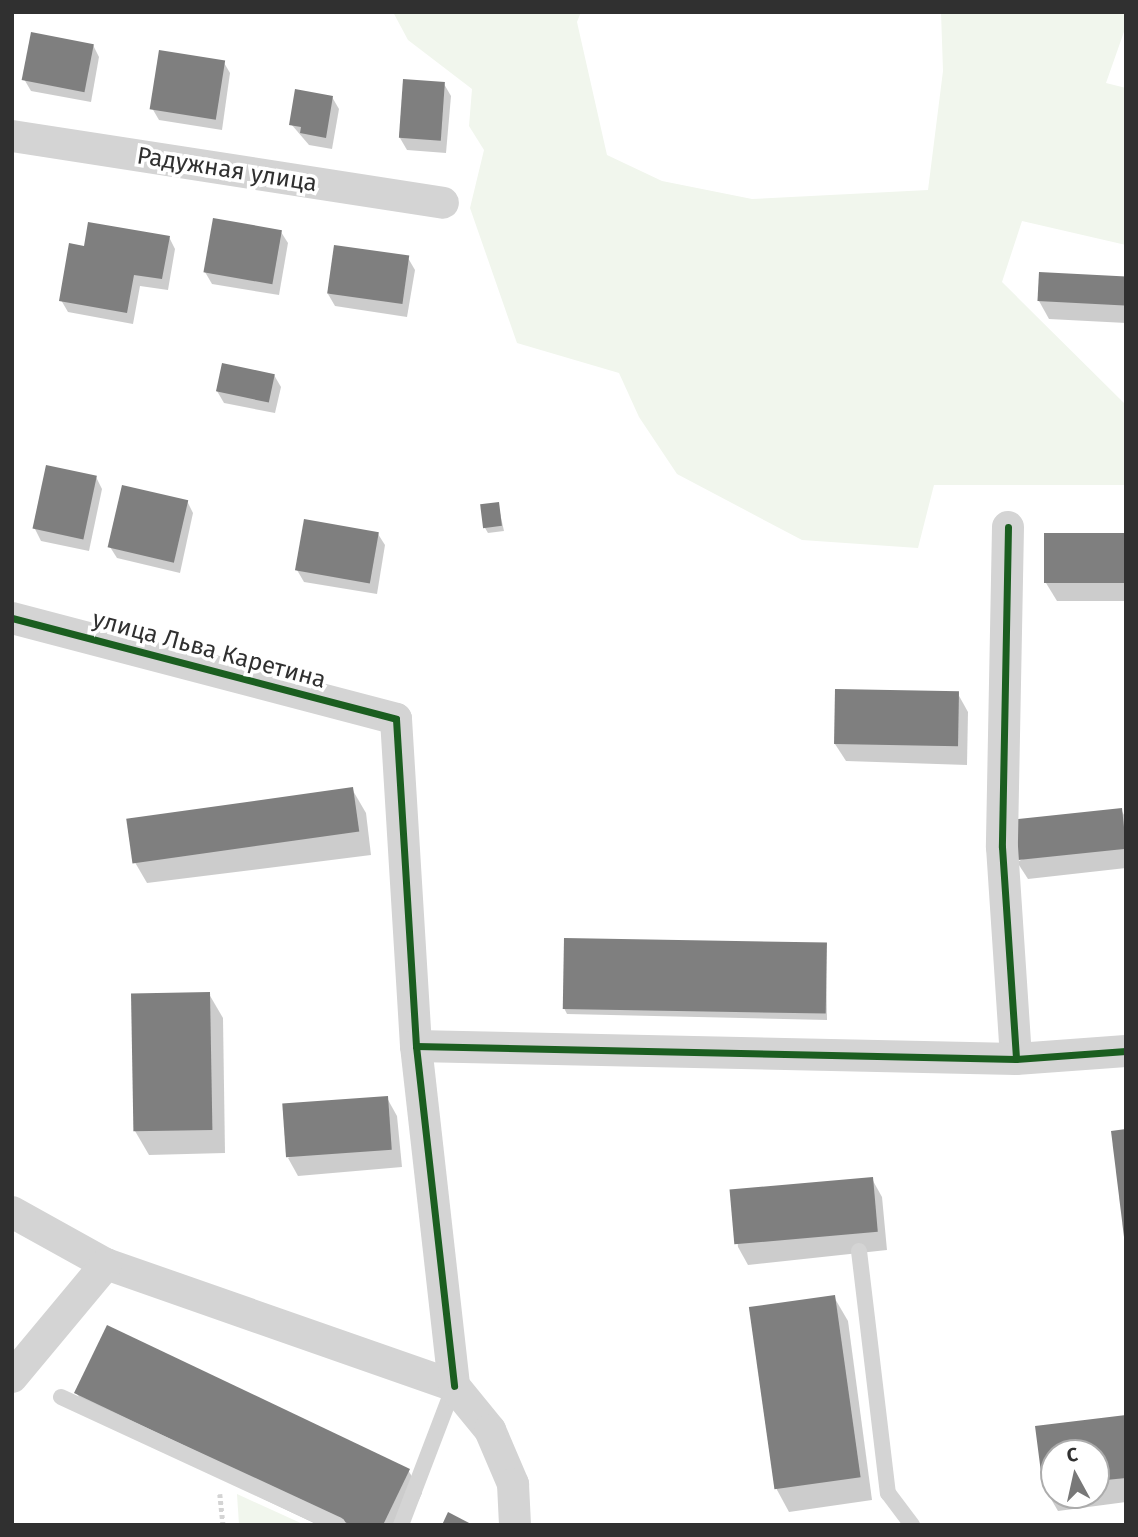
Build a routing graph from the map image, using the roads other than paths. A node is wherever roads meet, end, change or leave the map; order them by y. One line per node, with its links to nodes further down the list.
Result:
1 (12, 136): 2 (street, Радужная улица)
2 (443, 203)
3 (1008, 527): 7 (street)
4 (12, 618): 5 (street, улица Льва Каретина)
5 (416, 1046): 7 (street); 12 (street)
6 (1126, 1051): 7 (street)
7 (1016, 1059)
8 (12, 1212): 10 (street)
9 (859, 1251): 17 (lane)
10 (106, 1265): 11 (street); 12 (street)
11 (12, 1377)
12 (454, 1386): 15 (lane); 16 (street)
13 (61, 1397): 14 (lane)
14 (338, 1525)
15 (401, 1525)
16 (515, 1525)
17 (912, 1525)

